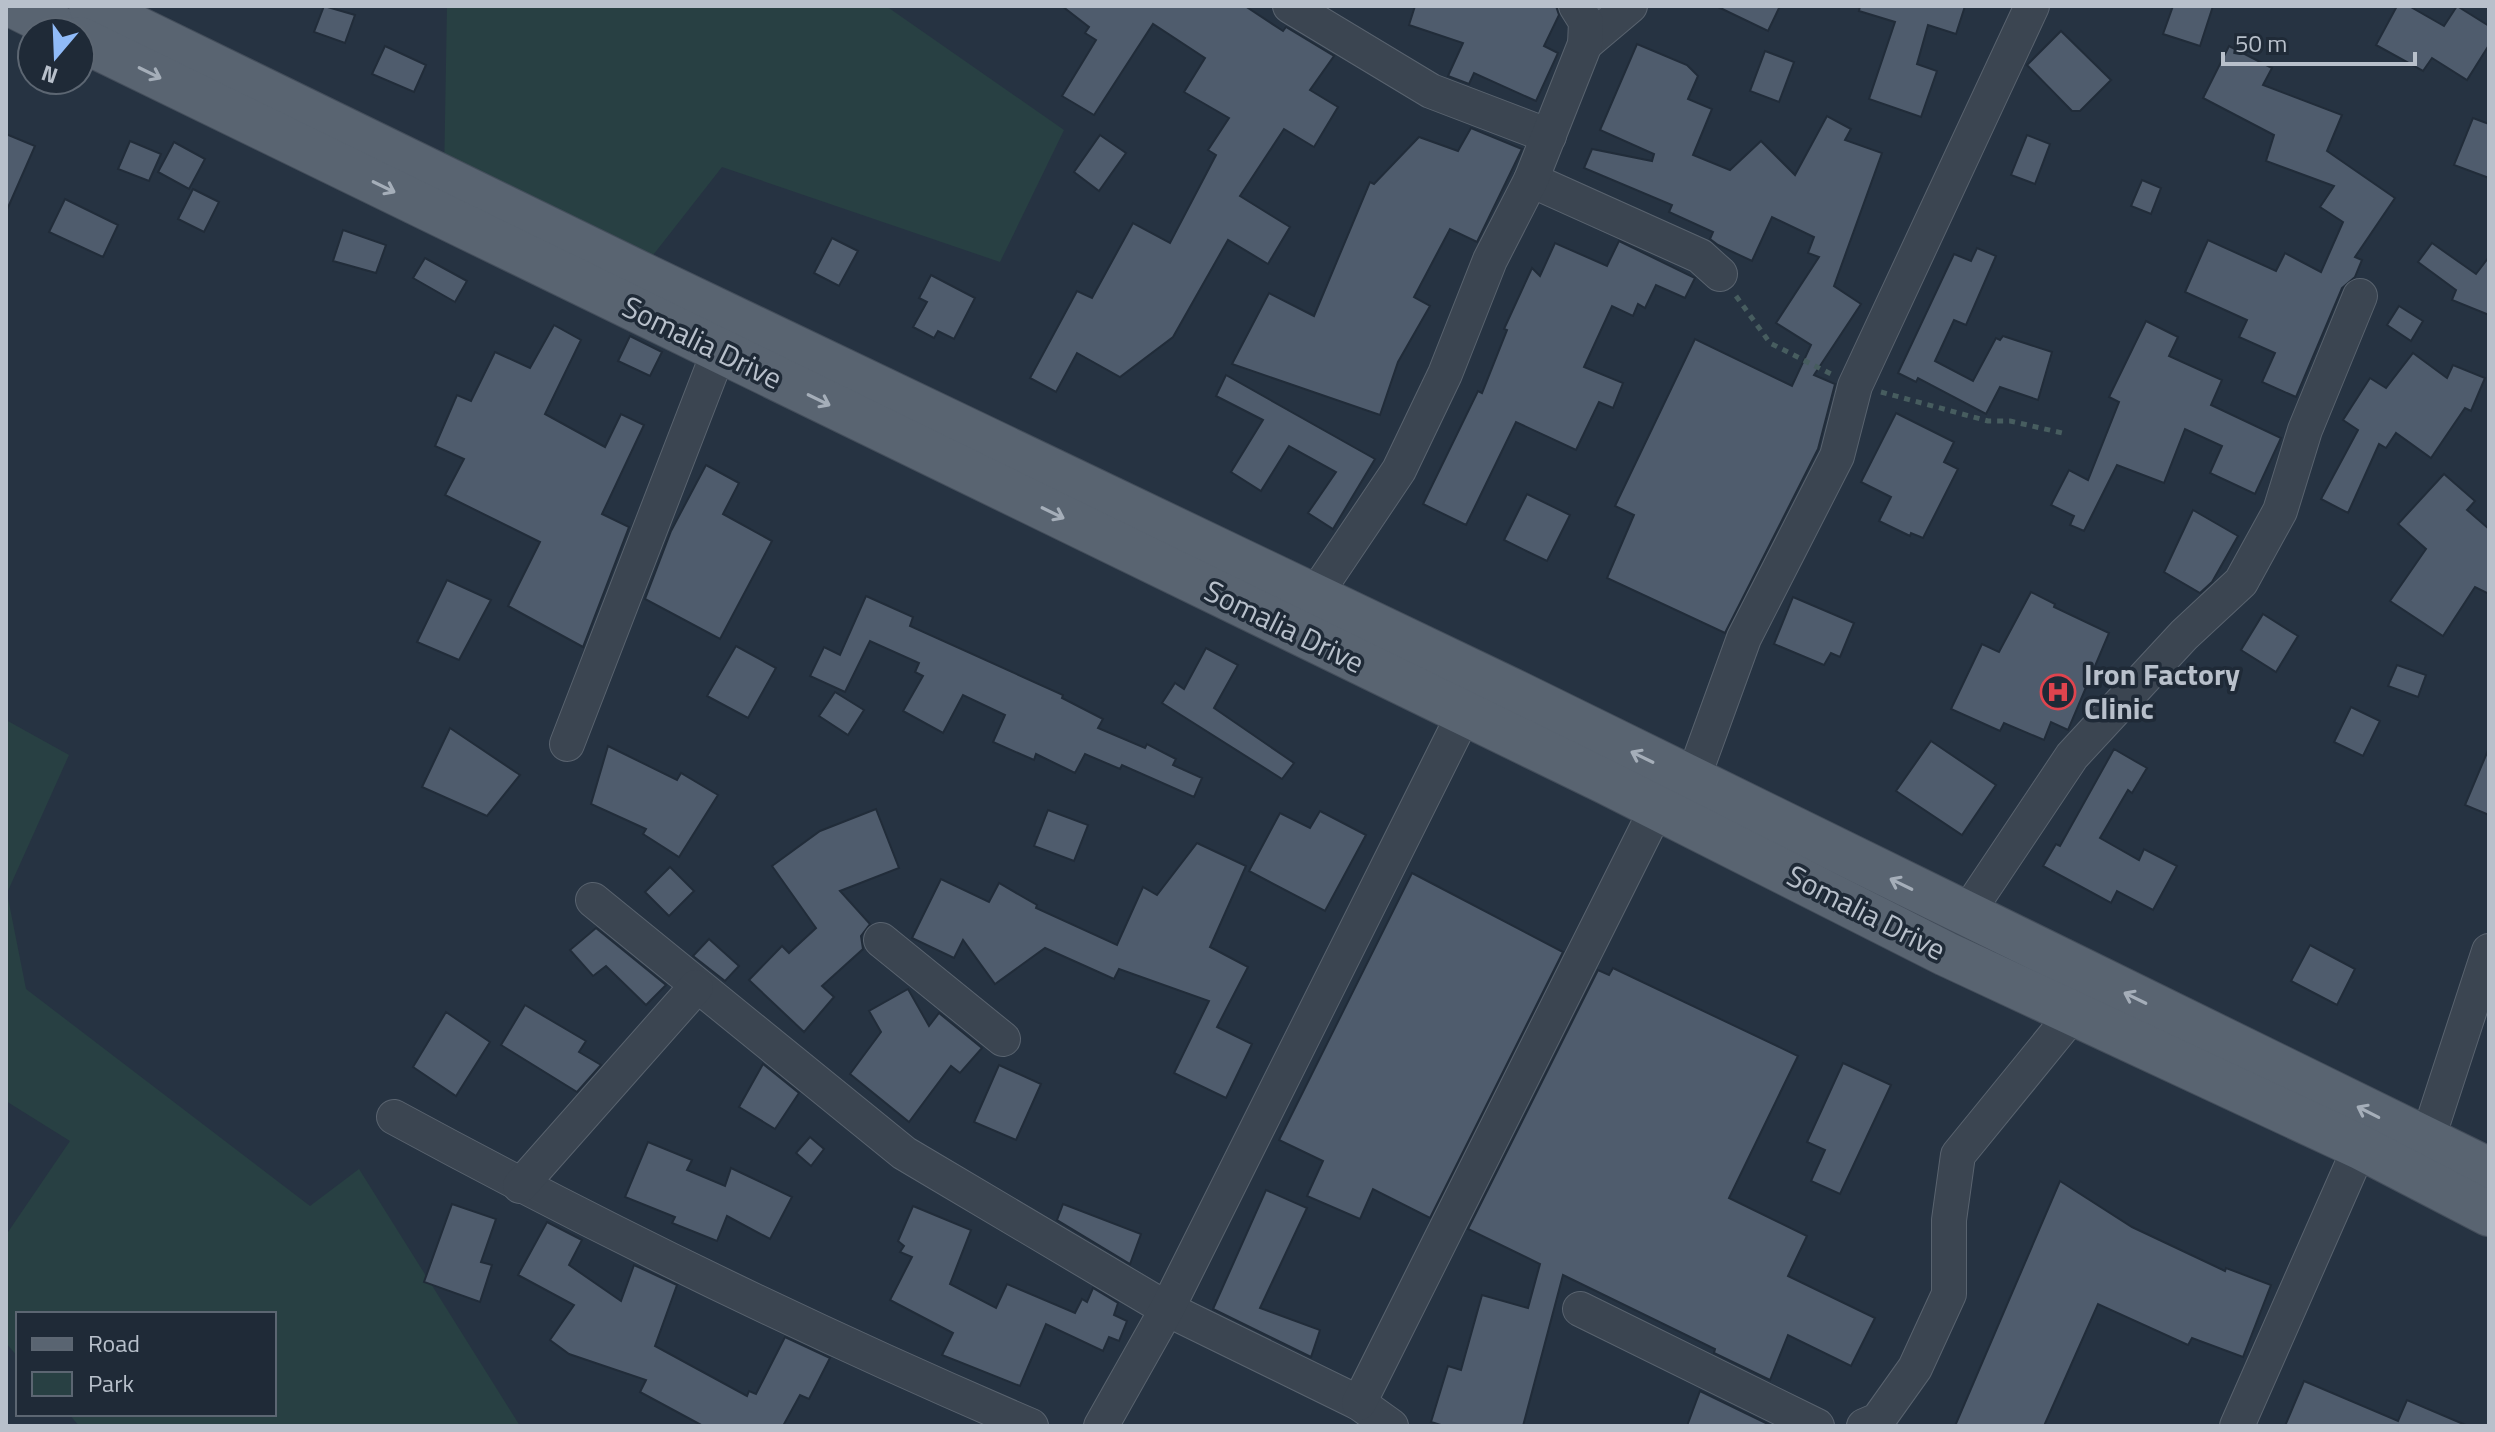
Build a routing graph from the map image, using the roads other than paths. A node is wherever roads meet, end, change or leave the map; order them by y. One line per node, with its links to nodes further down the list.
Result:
1 (14, 6): 6 (main road, Somalia Drive)
2 (1290, 6): 10 (street)
3 (1576, 6): 9 (street)
4 (1630, 6): 9 (street)
5 (2032, 6): 18 (street)
6 (72, 16)
7 (96, 22): 15 (main road, Somalia Drive)
8 (96, 23): 14 (main road, Somalia Drive, one-way to 14)
9 (1585, 44): 10 (street)
10 (1549, 136): 11 (street)
11 (1531, 180): 12 (street); 15 (street)
12 (1720, 274)
13 (2360, 296): 20 (street)
14 (719, 351): 16 (main road, Somalia Drive, one-way to 16); 17 (street)
15 (1315, 595): 18 (main road, Somalia Drive, one-way to 15)
16 (1464, 714): 18 (main road, Somalia Drive); 32 (street)
17 (567, 744)
18 (1676, 803): 20 (main road, Somalia Drive, one-way to 18); 24 (main road, Somalia Drive); 34 (street)
19 (593, 900): 23 (street)
20 (1965, 916): 27 (main road, Somalia Drive, one-way to 20)
21 (881, 940): 25 (street)
22 (2489, 951): 27 (street)
23 (696, 987): 30 (street); 32 (street)
24 (2072, 1015): 28 (main road, Somalia Drive); 39 (street)
25 (1003, 1039)
26 (394, 1117): 30 (street)
27 (2427, 1141): 29 (main road, Somalia Drive)
28 (2360, 1147): 31 (main road, Somalia Drive); 40 (street)
29 (2489, 1170)
30 (520, 1186): 35 (street)
31 (2489, 1214)
32 (1167, 1309): 34 (street); 36 (street)
33 (1580, 1309): 38 (street)
34 (1359, 1403): 37 (street)
35 (1031, 1426)
36 (1101, 1426)
37 (1391, 1426)
38 (1817, 1426)
39 (1864, 1426)
40 (2237, 1426)

